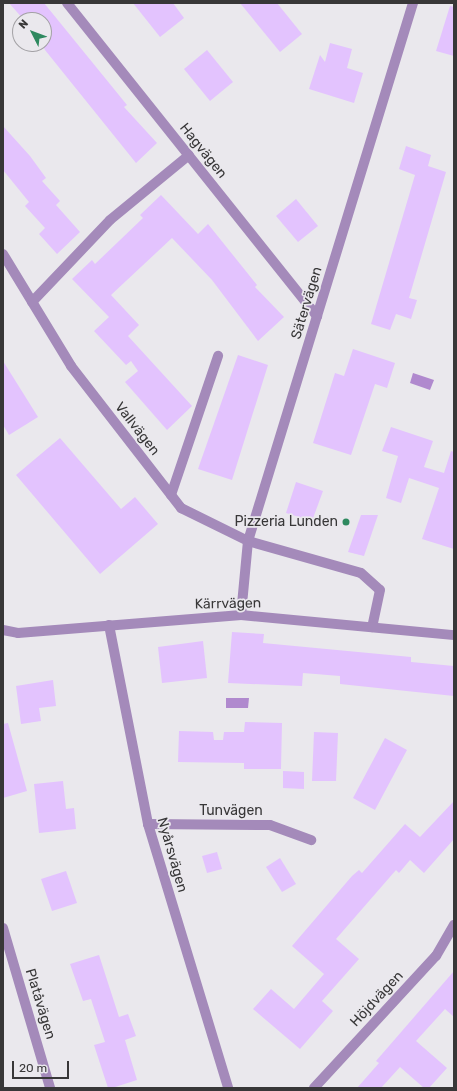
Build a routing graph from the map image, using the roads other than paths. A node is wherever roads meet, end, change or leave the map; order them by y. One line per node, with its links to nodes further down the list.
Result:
1 (67, 3): 3 (street, Hagvägen)
2 (413, 3): 6 (street, Sätervägen)
3 (189, 155): 5 (street); 6 (street, Hagvägen)
4 (3, 254): 5 (street, Vallvägen)
5 (32, 302): 8 (street, Vallvägen)
6 (317, 316): 9 (street, Sätervägen)
7 (218, 356): 8 (street)
8 (171, 495): 9 (street, Vallvägen)
9 (248, 541): 10 (street, Sätervägen); 12 (street, Vallvägen)
10 (241, 614): 11 (street, Kärrvägen); 12 (street, Kärrvägen)
11 (109, 625): 13 (street, Kärrvägen); 15 (street, Nyårsvägen)
12 (372, 627): 14 (street, Kärrvägen)
13 (3, 630)
14 (454, 635)
15 (148, 824): 16 (street, Tunvägen); 20 (street, Nyårsvägen)
16 (311, 840)
17 (454, 925): 21 (street, Höjdvägen)
18 (3, 928): 19 (street, Platåvägen)
19 (50, 1088)
20 (228, 1088)
21 (314, 1088)

